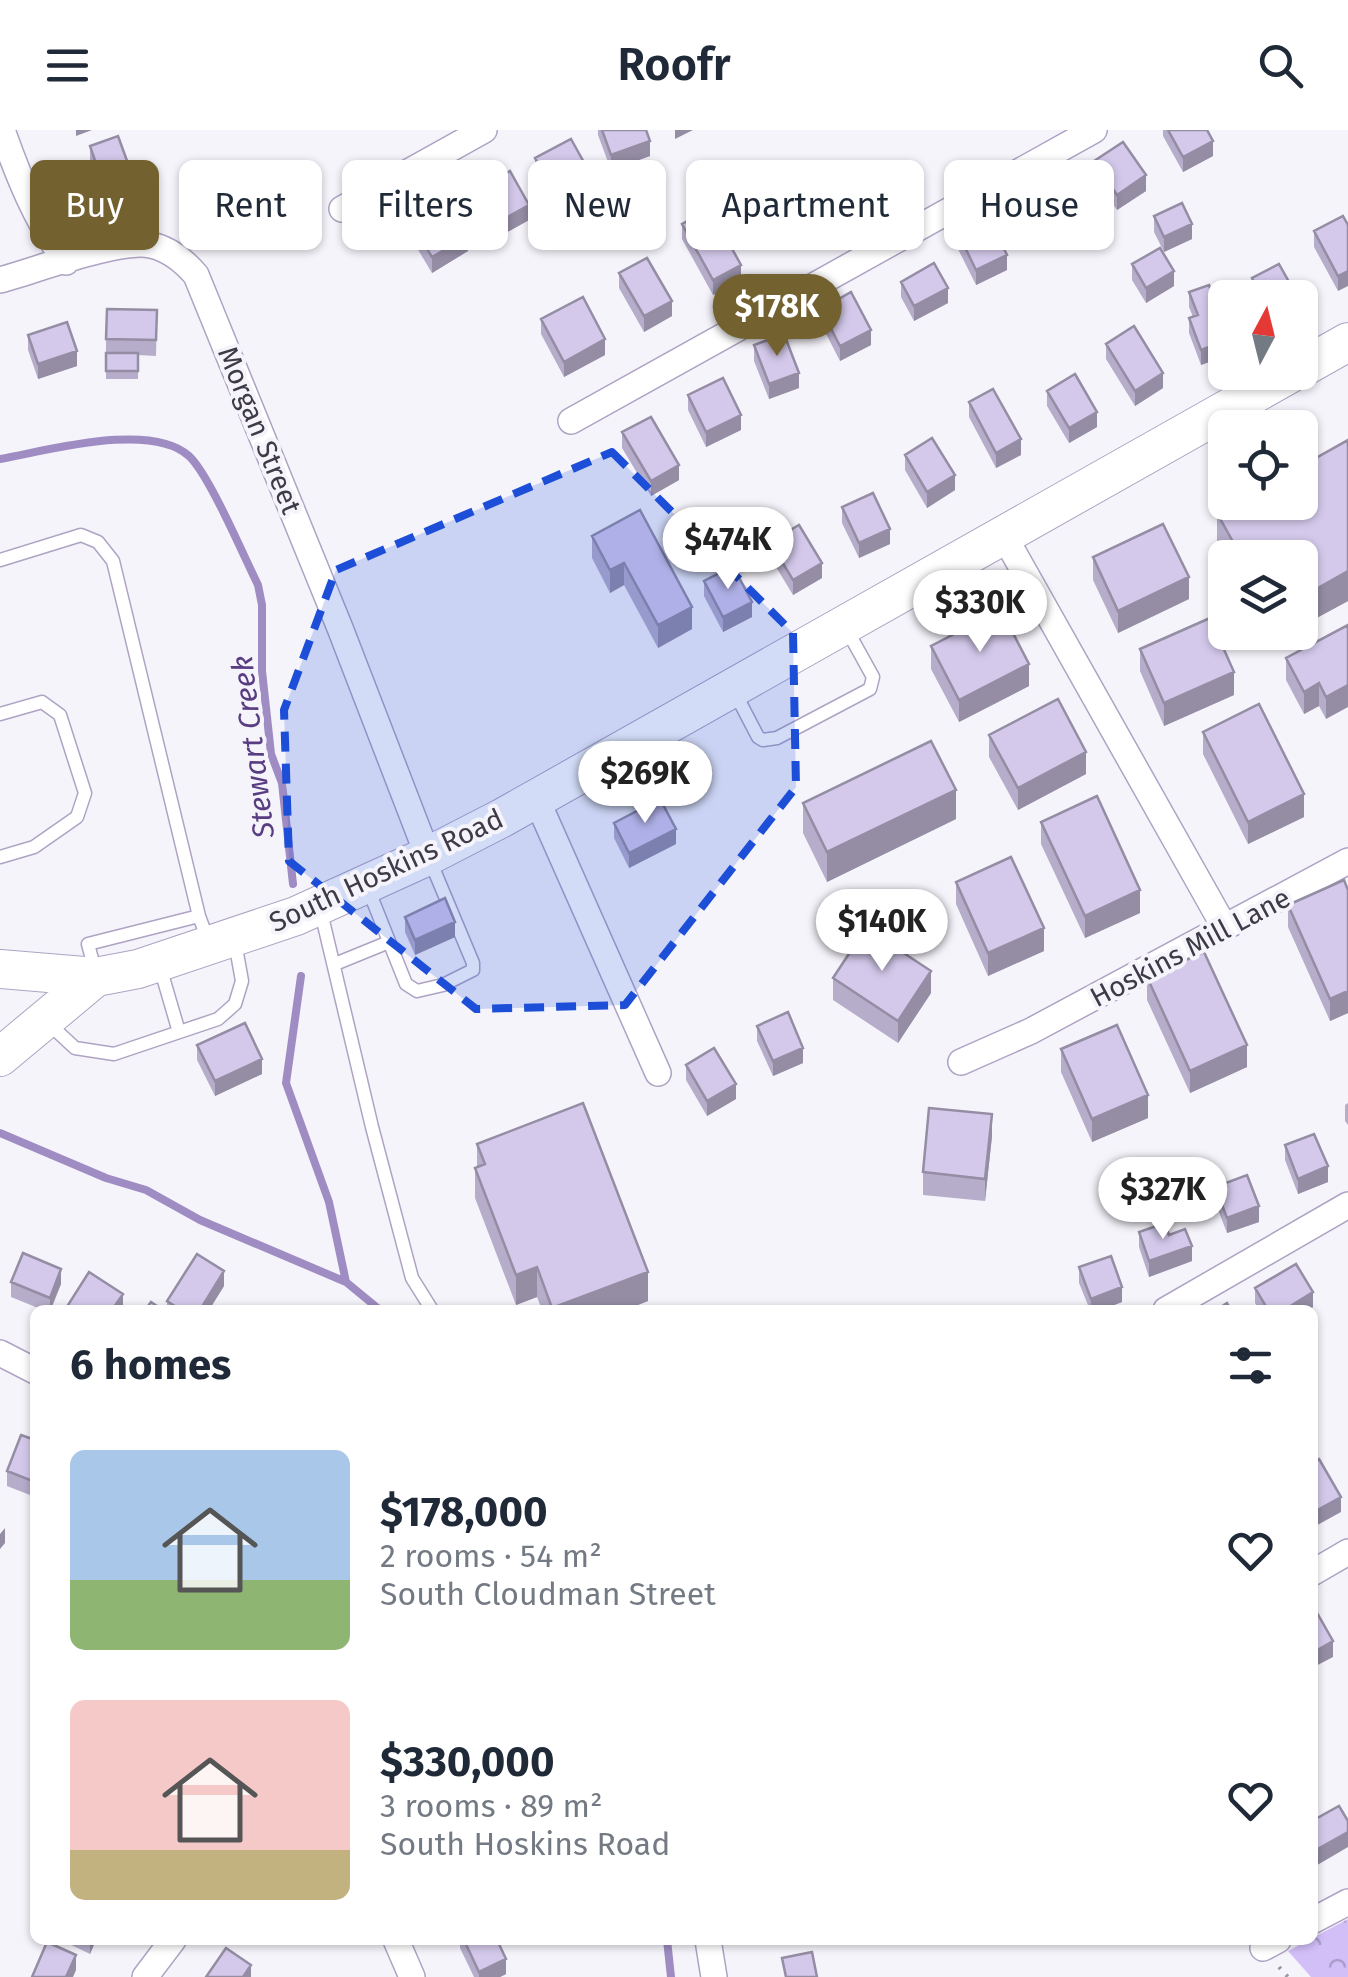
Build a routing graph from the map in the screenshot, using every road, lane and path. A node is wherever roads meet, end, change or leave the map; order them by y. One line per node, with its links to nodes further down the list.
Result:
1 (2, 130): 5 (street)
2 (1094, 130): 10 (street)
3 (475, 132): 4 (street)
4 (427, 160)
5 (66, 262): 6 (street, Morgan Street); 18 (street, Morgan Street)
6 (0, 280)
7 (1348, 342): 8 (street)
8 (1318, 358)
9 (1261, 390): 11 (street, South Hoskins Road)
10 (571, 421)
11 (1003, 534): 13 (street, South Hoskins Road); 22 (street)
12 (0, 560): 23 (lane)
13 (843, 624): 14 (street, South Hoskins Road); 14 (lane)
14 (732, 687): 16 (street, South Hoskins Road)
15 (0, 714): 17 (lane)
16 (536, 798): 18 (street, South Hoskins Road); 33 (street)
17 (0, 856)
18 (428, 856): 20 (street, South Hoskins Road); 24 (lane)
19 (1348, 861): 22 (street, Hoskins Mill Lane)
20 (366, 884): 21 (street, South Hoskins Road); 24 (lane)
21 (319, 906): 23 (street, South Hoskins Road); 26 (lane)
22 (1224, 928): 32 (street, Hoskins Mill Lane)
23 (214, 933): 25 (street, South Hoskins Road); 28 (lane); 30 (lane)
24 (389, 942): 26 (lane)
25 (158, 962): 28 (street, South Hoskins Road); 30 (lane)
26 (335, 964): 35 (lane)
27 (0, 969): 28 (street)
28 (96, 977): 29 (street, South Hoskins Road)
29 (45, 1020): 30 (lane); 31 (street, South Hoskins Road)
30 (179, 1032)
31 (0, 1058)
32 (961, 1062)
33 (658, 1073)
34 (1348, 1205): 36 (street)
35 (429, 1305)
36 (1175, 1305)
37 (4, 1362): 38 (street)
38 (30, 1370)
39 (1348, 1552): 40 (street)
40 (1318, 1570)
41 (1348, 1902): 42 (street)
42 (1318, 1918)
43 (169, 1945): 46 (street)
44 (398, 1945): 47 (street)
45 (709, 1945): 48 (street)
46 (145, 1977)
47 (412, 1977)
48 (714, 1977)

